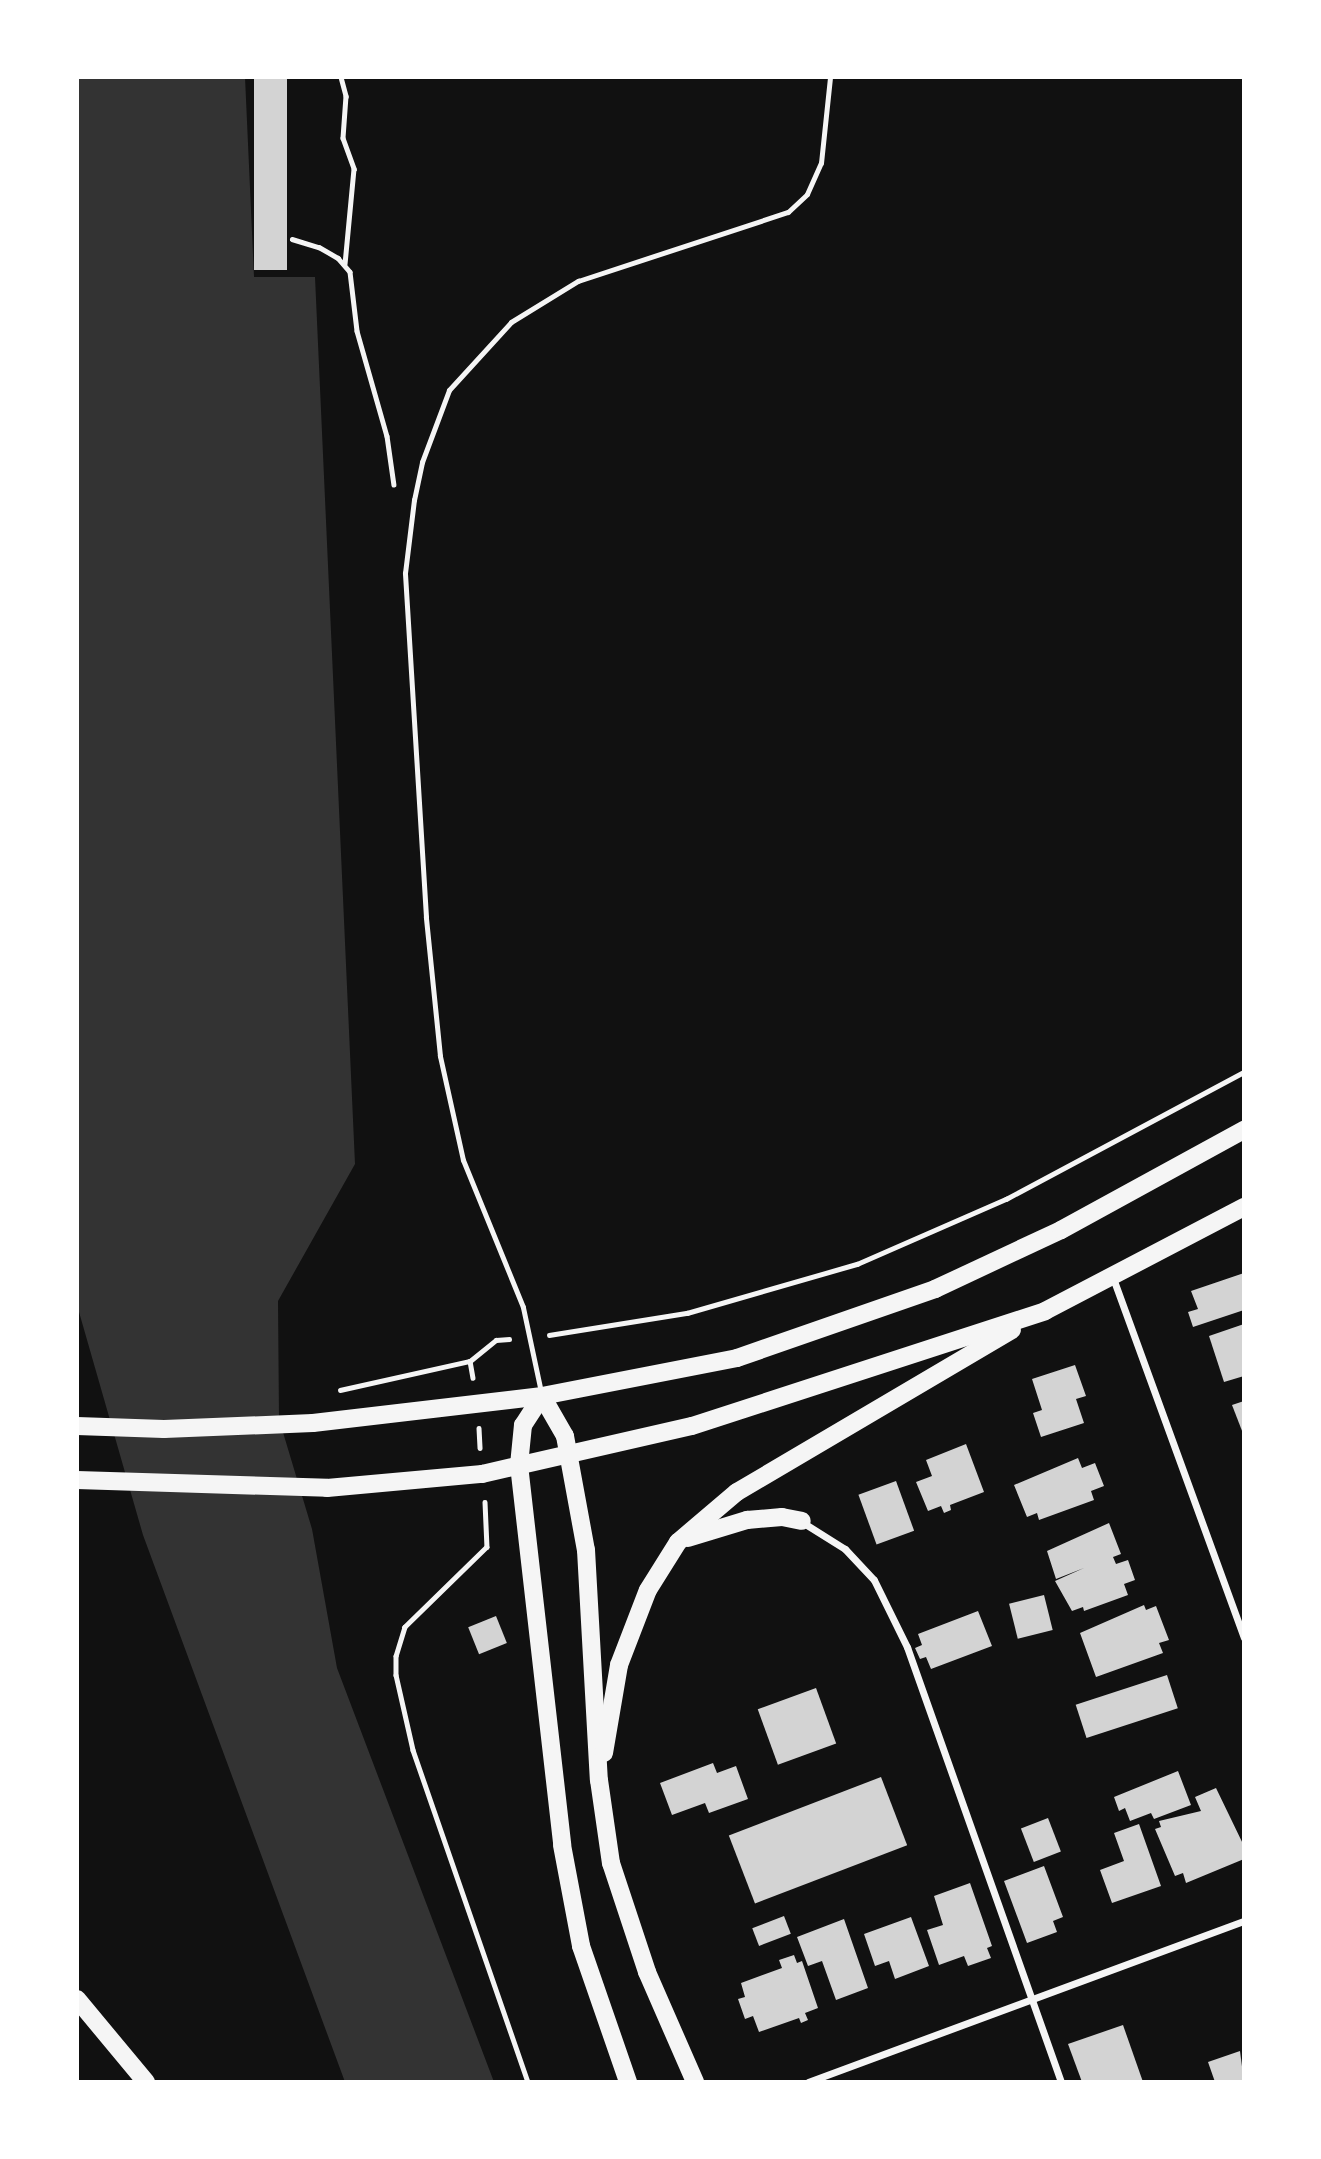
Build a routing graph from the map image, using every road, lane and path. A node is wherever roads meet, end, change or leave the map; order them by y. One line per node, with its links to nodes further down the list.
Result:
1 (341, 77): 4 (path)
2 (830, 77): 11 (lane)
3 (292, 239): 4 (path)
4 (345, 264): 5 (path)
5 (394, 491)
6 (1244, 1072): 11 (path)
7 (1244, 1130): 14 (main road)
8 (1244, 1207): 9 (main road)
9 (1113, 1277): 10 (main road); 23 (street)
10 (1045, 1311): 17 (main road); 22 (main road)
11 (529, 1338): 12 (path); 14 (lane)
12 (470, 1362): 13 (path); 15 (path)
13 (327, 1392)
14 (542, 1396): 15 (main road); 17 (main road); 18 (main road)
15 (477, 1405): 16 (main road); 19 (path)
16 (77, 1426)
17 (570, 1454): 18 (main road); 24 (main road)
18 (519, 1465): 19 (main road); 30 (main road)
19 (482, 1475): 20 (main road); 29 (path)
20 (83, 1481)
21 (802, 1521): 22 (main road); 27 (street)
22 (678, 1542): 24 (main road)
23 (1244, 1638)
24 (599, 1780): 31 (main road)
25 (1244, 1921): 27 (street)
26 (77, 1999): 28 (main road)
27 (1031, 2001): 32 (street); 33 (street)
28 (146, 2082)
29 (528, 2082)
30 (628, 2082)
31 (695, 2082)
32 (808, 2082)
33 (1061, 2082)

